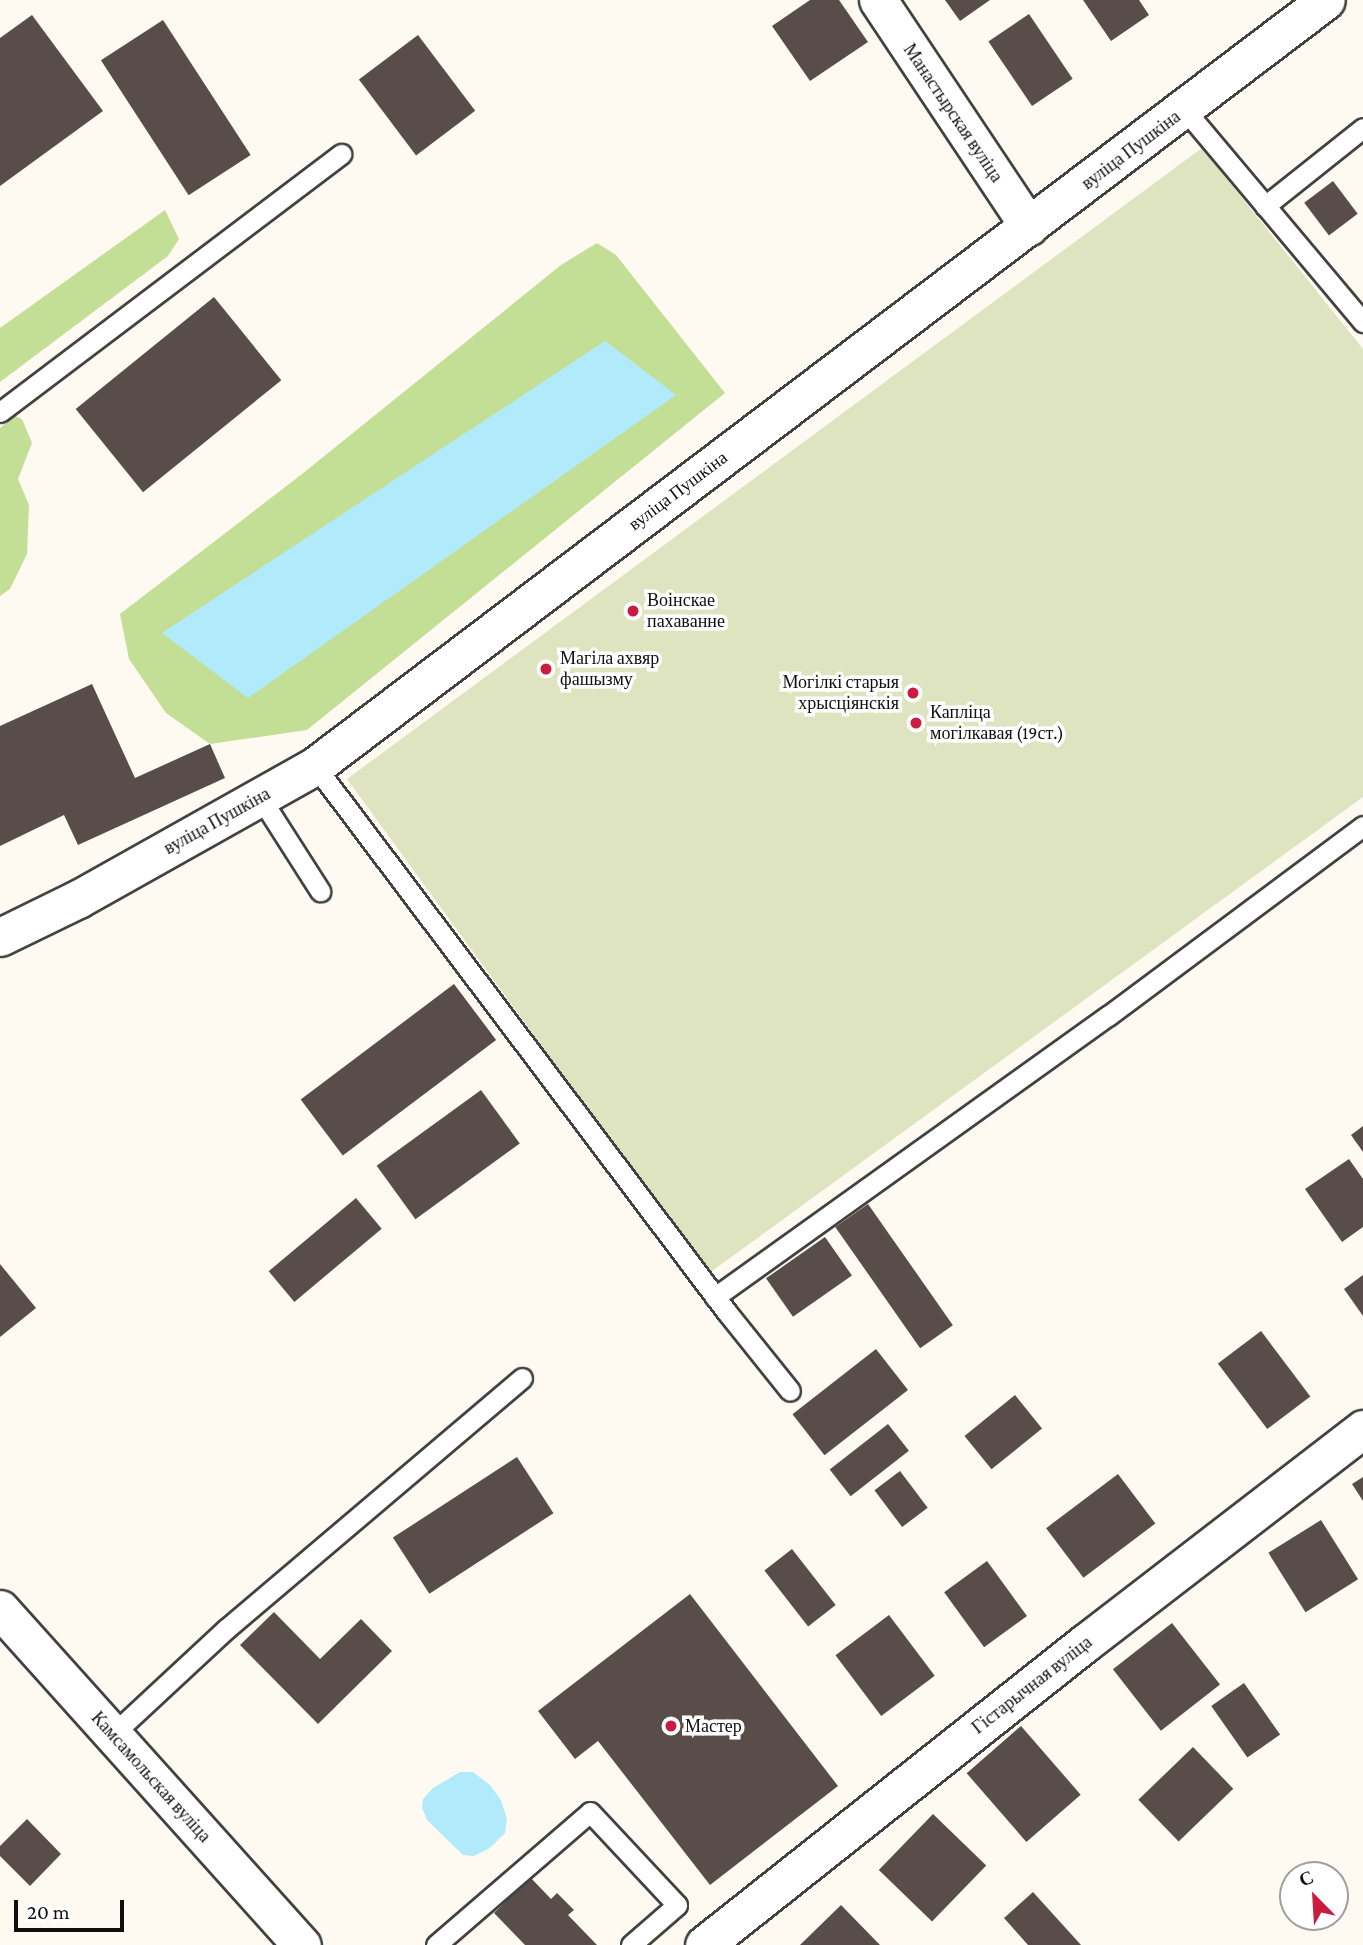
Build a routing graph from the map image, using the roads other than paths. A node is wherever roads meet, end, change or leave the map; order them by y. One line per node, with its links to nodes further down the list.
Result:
1 (878, 0): 7 (street, Манастырская вуліца)
2 (1326, 0): 3 (street, вуліца Пушкіна)
3 (1185, 110): 6 (lane); 7 (street, вуліца Пушкіна)
4 (1363, 128): 6 (lane)
5 (341, 154): 9 (lane)
6 (1265, 206): 8 (lane)
7 (1029, 226): 10 (street, вуліца Пушкіна)
8 (1363, 322)
9 (0, 412)
10 (315, 766): 11 (street, вуліца Пушкіна); 15 (lane)
11 (260, 797): 13 (lane); 14 (street, вуліца Пушкіна)
12 (1363, 826): 15 (lane)
13 (320, 891)
14 (0, 937)
15 (715, 1297): 17 (lane)
16 (522, 1378): 20 (lane)
17 (790, 1391)
18 (1363, 1429): 24 (street, Гістарычная вуліца)
19 (0, 1609): 20 (street, Камсамольская вуліца)
20 (113, 1734): 21 (street, Камсамольская вуліца)
21 (302, 1945)
22 (436, 1945): 23 (lane)
23 (631, 1945)
24 (704, 1945)

